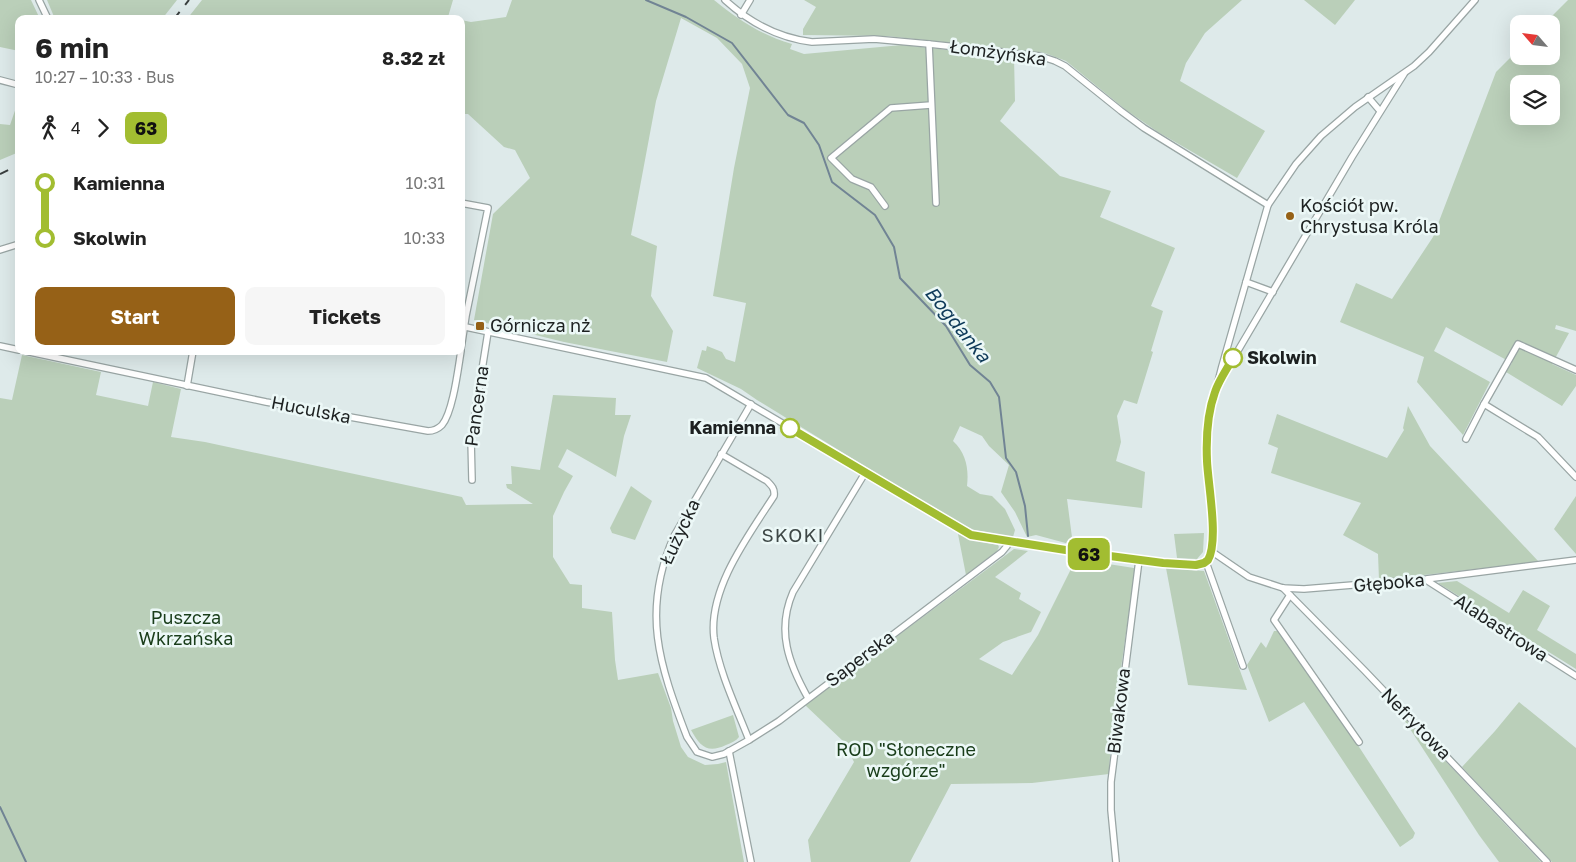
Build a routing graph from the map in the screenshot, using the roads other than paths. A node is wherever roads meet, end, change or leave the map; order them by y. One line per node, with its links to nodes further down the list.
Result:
1 (39, 0): 5 (street)
2 (725, 0): 6 (street, Łomżyńska)
3 (750, 0): 6 (street)
4 (1475, 0): 8 (street)
5 (46, 15)
6 (741, 15): 7 (street, Łomżyńska)
7 (929, 44): 12 (street); 16 (street, Łomżyńska)
8 (1407, 72): 11 (street); 13 (street)
9 (0, 80): 10 (street)
10 (15, 83)
11 (1368, 98): 13 (street); 16 (street)
12 (931, 106): 15 (street); 17 (street)
13 (1380, 111): 21 (street)
14 (465, 203): 22 (street, Pancerna)
15 (936, 203)
16 (1268, 205): 20 (street)
17 (885, 206)
18 (15, 245): 19 (street)
19 (0, 250)
20 (1246, 282): 21 (street); 26 (street)
21 (1273, 292): 28 (street)
22 (465, 319)
23 (465, 326): 24 (street)
24 (488, 332): 35 (street); 42 (street, Pancerna)
25 (0, 346): 27 (street)
26 (1227, 348): 28 (street); 34 (street)
27 (15, 349)
28 (1237, 352): 34 (street)
29 (44, 355): 33 (street, Huculska)
30 (192, 355): 33 (street)
31 (460, 355): 37 (street, Pancerna)
32 (1576, 370): 36 (street)
33 (187, 386): 37 (street, Huculska)
34 (1215, 392): 44 (street)
35 (751, 404): 39 (street, Łużycka); 40 (street)
36 (1484, 404): 38 (street); 41 (street)
37 (436, 429)
38 (1466, 439)
39 (721, 454): 54 (street); 57 (street, Łużycka)
40 (865, 473): 43 (street); 53 (street)
41 (1576, 477)
42 (472, 480)
43 (1008, 541): 45 (street); 53 (street, Saperska)
44 (1211, 551): 47 (street); 49 (street, Głęboka)
45 (1139, 560): 47 (street); 59 (street, Biwakowa)
46 (1576, 560): 48 (street, Głęboka)
47 (1206, 562): 51 (street)
48 (1426, 579): 49 (street, Głęboka); 52 (street, Alabastrowa)
49 (1283, 588): 50 (street, Nefrytowa)
50 (1290, 595): 55 (street); 60 (street, Nefrytowa)
51 (1243, 666)
52 (1576, 676)
53 (808, 698): 54 (street, Saperska)
54 (749, 740): 56 (street, Saperska)
55 (1359, 742)
56 (729, 752): 57 (street, Saperska); 58 (street)
57 (700, 754)
58 (751, 862)
59 (1116, 862)
60 (1546, 862)

